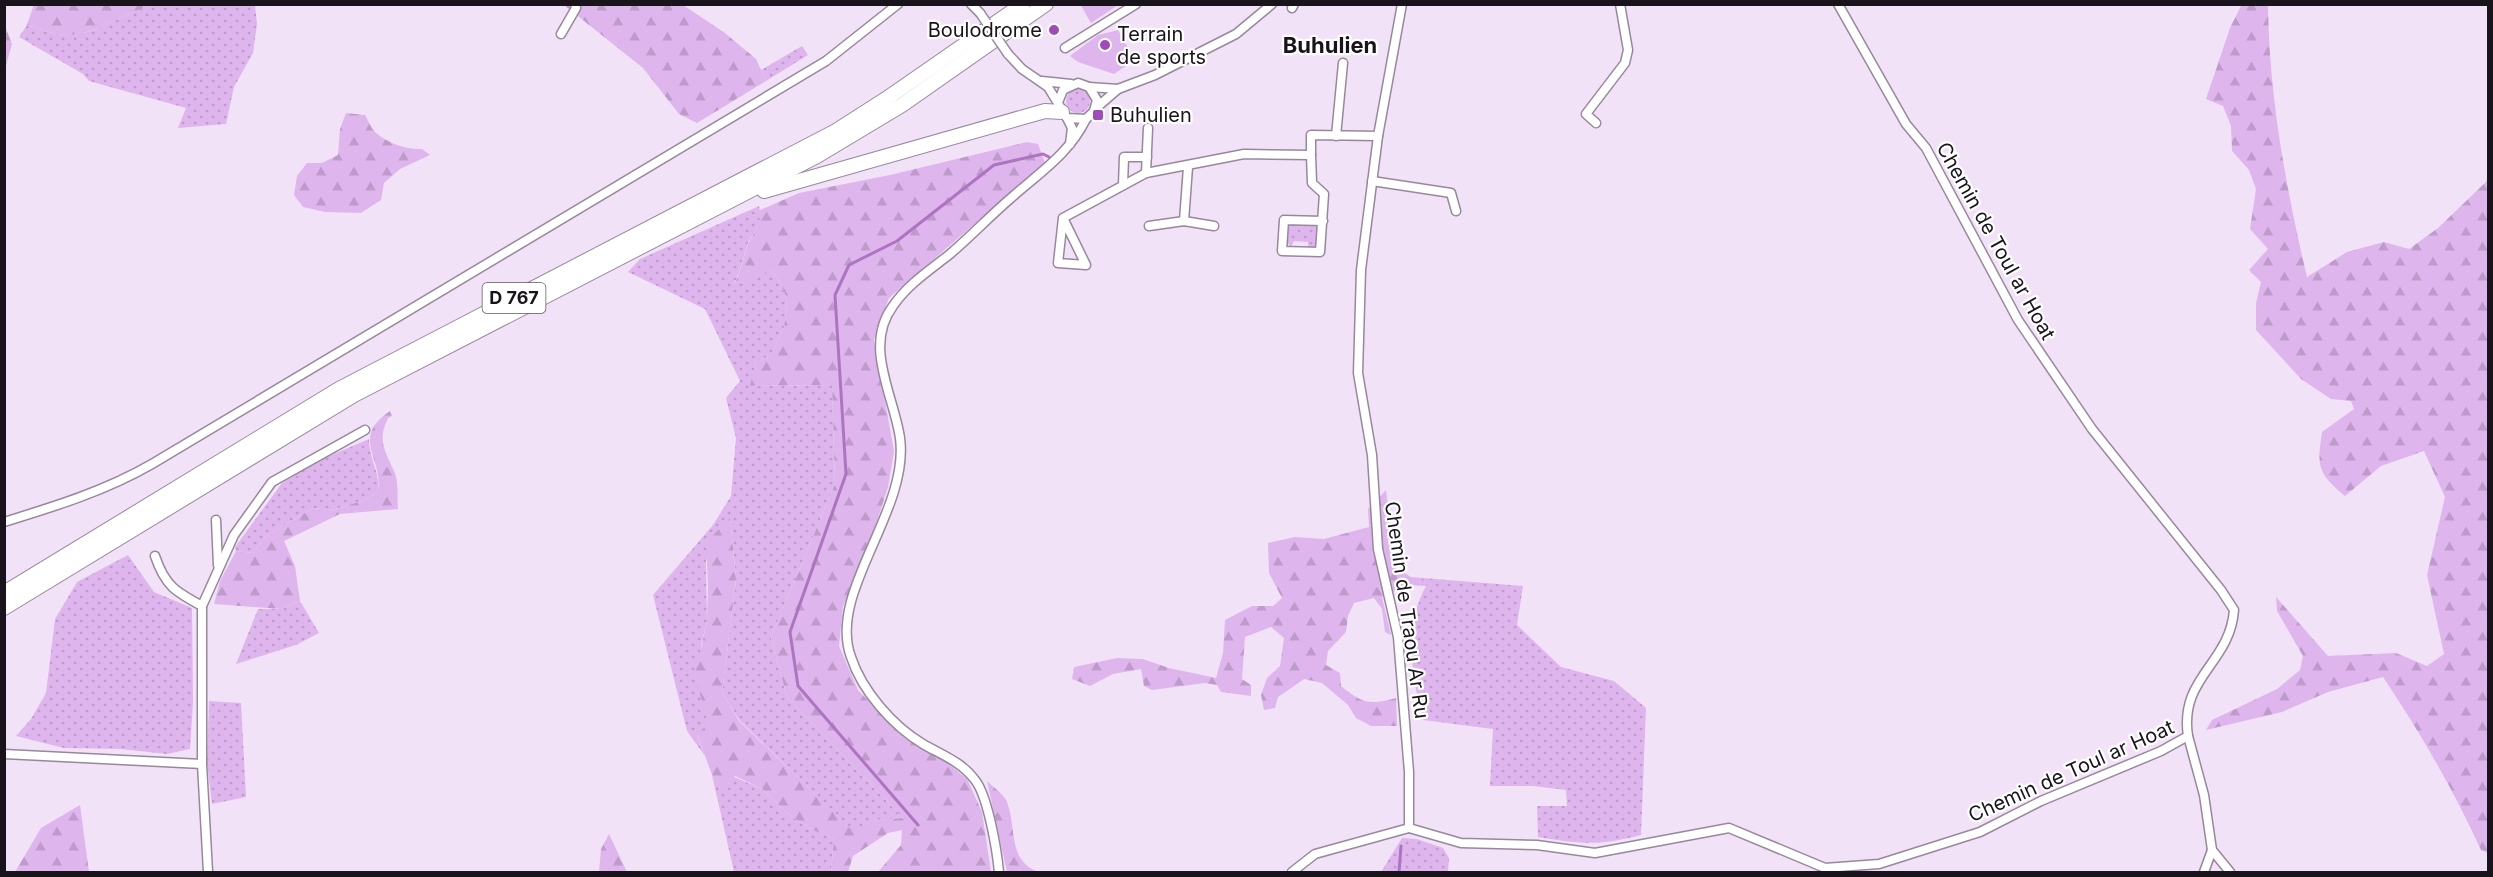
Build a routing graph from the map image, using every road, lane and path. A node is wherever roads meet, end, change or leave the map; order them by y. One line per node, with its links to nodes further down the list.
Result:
1 (575, 4): 12 (street)
2 (898, 4): 42 (street)
3 (971, 4): 11 (street)
4 (1023, 4): 45 (highway, D 767)
5 (1046, 4): 33 (highway, D 767)
6 (1136, 4): 13 (street)
7 (1272, 4): 18 (street)
8 (1402, 4): 25 (street, Chemin de Traou Ar Ru)
9 (1620, 4): 22 (street)
10 (1838, 4): 48 (street, Chemin de Toul ar Hoat)
11 (979, 9): 15 (street, bridge)
12 (561, 34)
13 (1065, 48)
14 (1343, 63): 24 (street)
15 (1042, 81): 16 (street); 19 (street)
16 (1072, 84): 17 (street); 19 (street)
17 (1089, 87): 18 (street); 20 (street)
18 (1118, 89): 20 (street)
19 (1063, 110): 21 (street); 26 (street); 33 (highway)
20 (1094, 111): 21 (street)
21 (1086, 119): 26 (street)
22 (1596, 123)
23 (1148, 128): 28 (street)
24 (1336, 136): 25 (street); 27 (street)
25 (1378, 136): 31 (street, Chemin de Traou Ar Ru)
26 (1070, 144): 54 (street)
27 (1311, 154): 29 (street); 37 (street)
28 (1147, 157): 30 (street); 32 (street)
29 (1188, 166): 30 (street); 36 (street)
30 (1146, 173): 32 (street)
31 (1372, 181): 34 (street); 51 (street, Chemin de Traou Ar Ru)
32 (1123, 185): 35 (street)
33 (739, 198): 47 (highway, D 767)
34 (1456, 211)
35 (1063, 218): 35 (street)
36 (1184, 221): 38 (street); 39 (street)
37 (1323, 221): 37 (street)
38 (1149, 226)
39 (1214, 226)
40 (365, 430): 44 (street)
41 (216, 520): 44 (street)
42 (4, 522)
43 (155, 556): 46 (street)
44 (218, 566): 46 (street)
45 (4, 593)
46 (202, 606): 50 (street)
47 (4, 608)
48 (2188, 736): 51 (street, Chemin de Toul ar Hoat); 52 (street)
49 (4, 754): 50 (street)
50 (202, 764): 53 (street)
51 (1408, 828): 55 (street)
52 (2212, 850): 56 (street); 57 (street)
53 (208, 873)
54 (999, 873)
55 (1292, 873)
56 (2204, 873)
57 (2230, 873)

